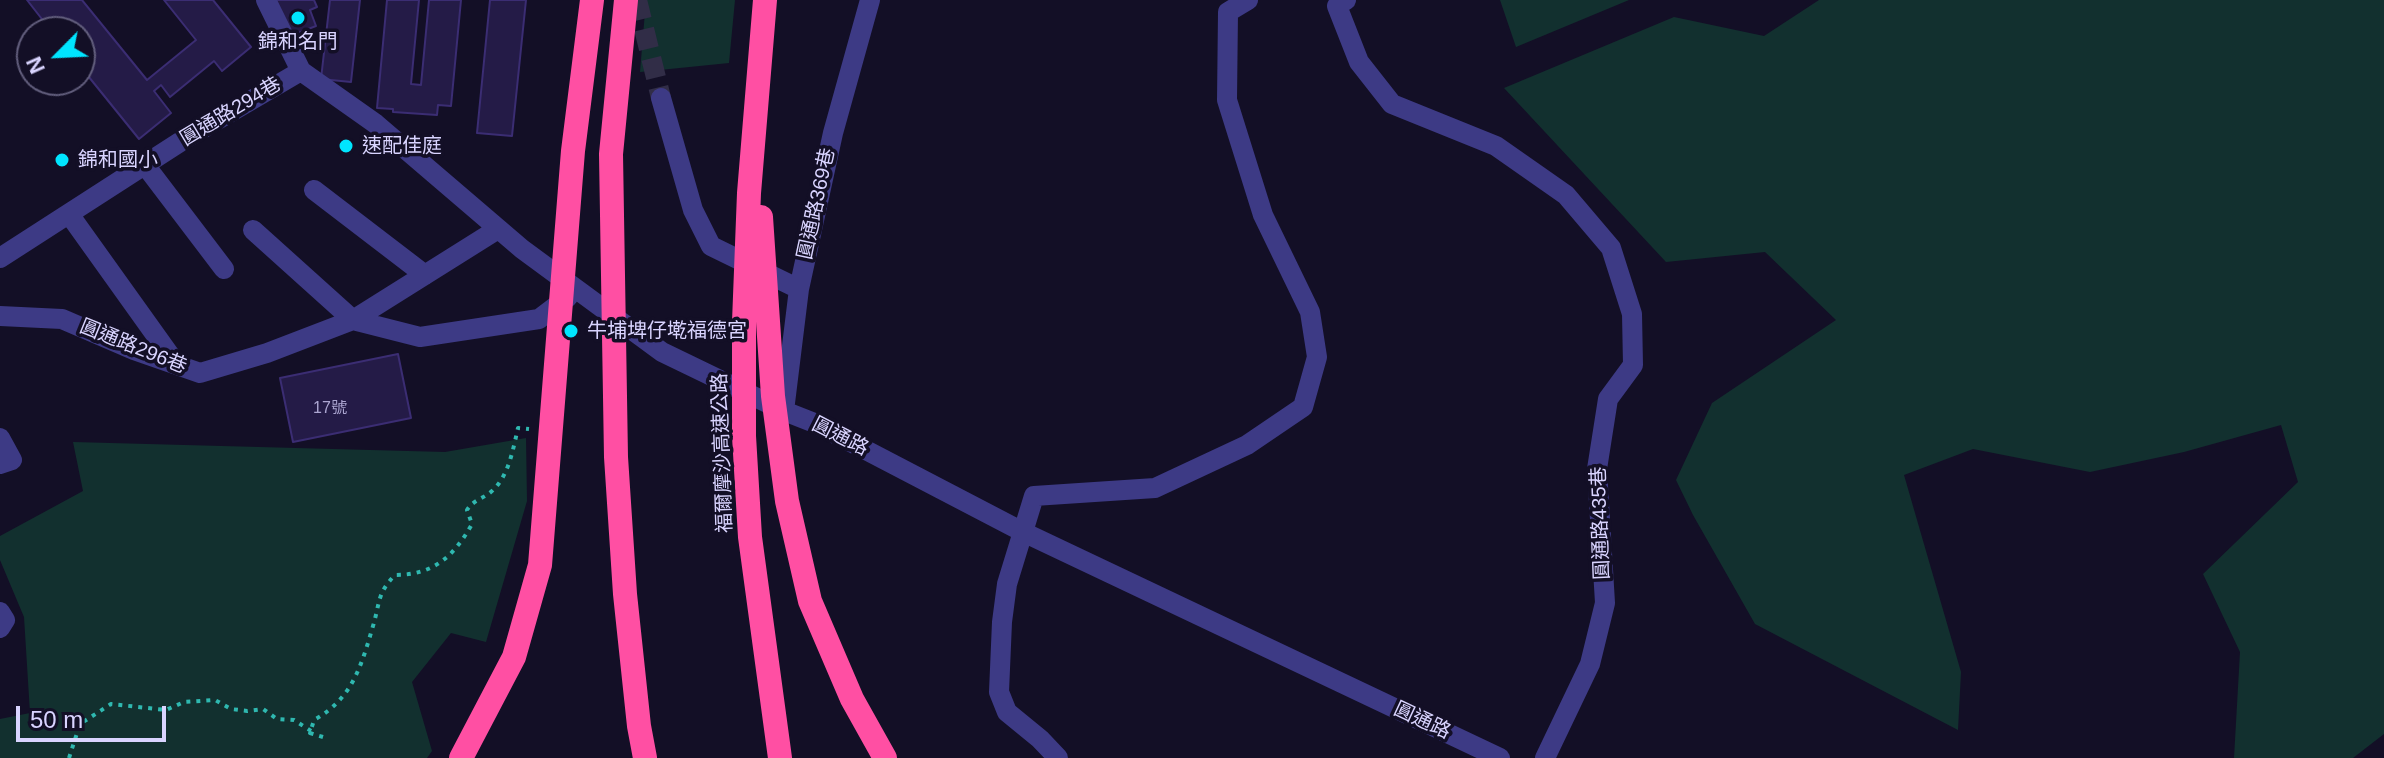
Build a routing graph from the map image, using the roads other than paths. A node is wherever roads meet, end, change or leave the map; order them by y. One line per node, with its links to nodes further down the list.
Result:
1 (266, 0): 8 (street, 圓通路)
2 (592, 0): 30 (highway)
3 (626, 0): 31 (highway)
4 (765, 0): 10 (highway, 福爾摩沙高速公路)
5 (870, 0): 19 (street, 圓通路369巷)
6 (1248, 0): 27 (street)
7 (1346, 0): 36 (street, 圓通路435巷)
8 (301, 71): 11 (street, 圓通路294巷); 14 (street, 圓通路)
9 (661, 98): 19 (street)
10 (756, 107): 32 (highway, 福爾摩沙高速公路); 33 (highway)
11 (145, 165): 13 (street, 圓通路294巷); 17 (street)
12 (314, 190): 18 (street)
13 (69, 214): 16 (street, 圓通路294巷); 23 (street)
14 (498, 229): 18 (street, 圓通路296巷); 20 (street, 圓通路)
15 (253, 230): 22 (street)
16 (0, 258)
17 (224, 269)
18 (425, 275): 22 (street, 圓通路296巷)
19 (799, 289): 24 (street, 圓通路369巷)
20 (578, 290): 22 (street); 24 (street, 圓通路)
21 (0, 316): 23 (street, 圓通路296巷)
22 (353, 320): 23 (street, 圓通路296巷)
23 (177, 365)
24 (784, 411): 27 (street, 圓通路)
25 (0, 438): 26 (street)
26 (0, 464)
27 (1023, 532): 34 (street); 35 (street, 圓通路)
28 (0, 612): 29 (street)
29 (0, 628)
30 (461, 758)
31 (645, 758)
32 (780, 758)
33 (885, 758)
34 (1058, 758)
35 (1500, 758)
36 (1545, 758)

